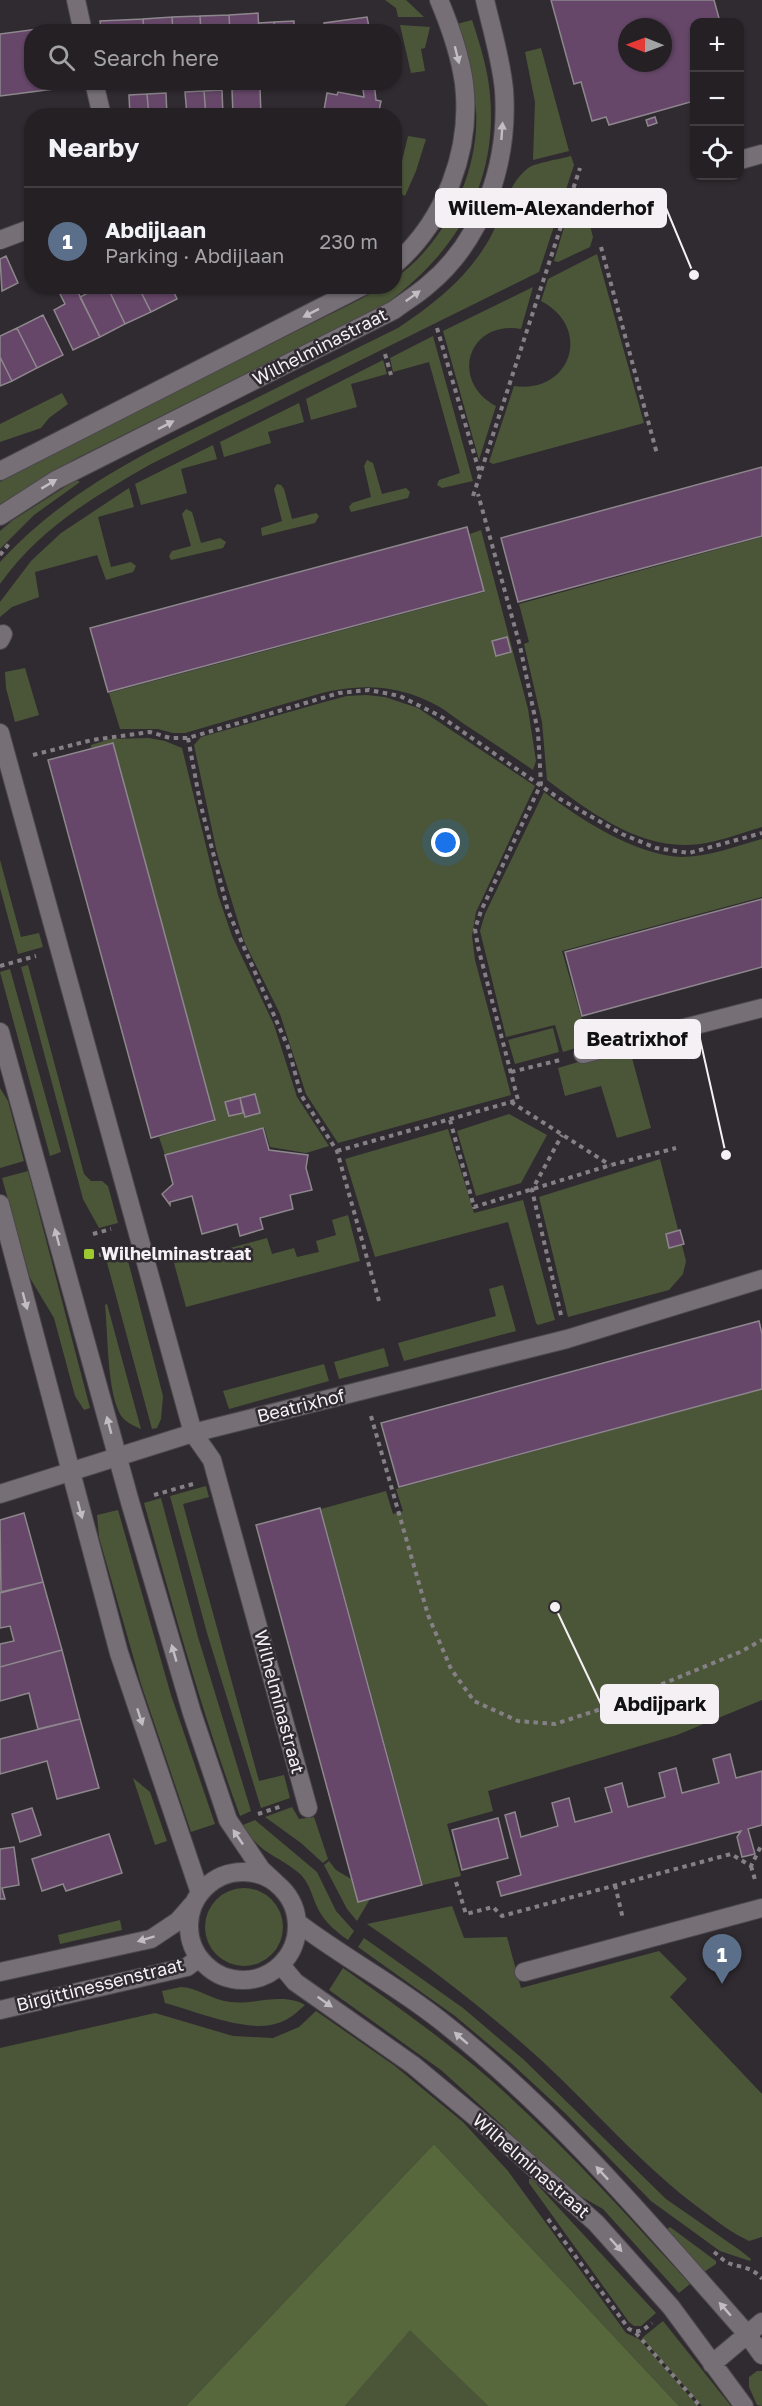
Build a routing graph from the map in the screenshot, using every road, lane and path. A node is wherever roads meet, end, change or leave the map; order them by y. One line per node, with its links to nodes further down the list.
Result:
1 (76, 0): 4 (street)
2 (439, 0): 13 (street, one-way to 13)
3 (484, 0): 21 (street, Wilhelminastraat, one-way to 3)
4 (81, 24)
5 (96, 90): 6 (street)
6 (100, 108)
7 (762, 154): 8 (street)
8 (744, 159)
9 (580, 168): 20 (path)
10 (24, 231): 11 (street)
11 (0, 240)
12 (601, 247): 18 (path)
13 (402, 257)
14 (347, 294): 19 (street, Wilhelminastraat, one-way to 19)
15 (437, 328): 20 (path)
16 (385, 354): 17 (path)
17 (391, 375)
18 (657, 454)
19 (0, 471)
20 (480, 475): 25 (path)
21 (0, 516)
22 (0, 734): 24 (street, Wilhelminastraat)
23 (188, 738): 24 (path); 25 (path); 37 (path)
24 (8, 762): 27 (street, Wilhelminastraat)
25 (541, 784): 26 (path); 32 (path)
26 (762, 833)
27 (60, 948): 28 (path); 45 (street, Wilhelminastraat)
28 (0, 966)
29 (762, 1008): 31 (street)
30 (0, 1032): 46 (street, one-way to 30)
31 (583, 1054): 32 (path)
32 (511, 1072): 33 (path)
33 (511, 1102): 34 (path); 35 (path)
34 (450, 1120): 37 (path); 39 (path)
35 (562, 1135): 38 (path); 39 (path)
36 (676, 1148): 38 (path)
37 (337, 1151): 42 (path)
38 (610, 1165): 39 (path)
39 (532, 1190): 43 (path)
40 (0, 1204): 47 (street, one-way to 47)
41 (762, 1279): 43 (street, Beatrixhof)
42 (379, 1301)
43 (567, 1338): 44 (street, Beatrixhof)
44 (363, 1390): 45 (street, Beatrixhof); 49 (path)
45 (193, 1433): 46 (street, Beatrixhof); 50 (street, Wilhelminastraat)
46 (118, 1458): 47 (street, Beatrixhof); 52 (street, one-way to 46)
47 (70, 1473): 48 (street, Beatrixhof); 55 (street, one-way to 55)
48 (0, 1494)
49 (762, 1640)
50 (308, 1808)
51 (762, 1844): 54 (path)
52 (275, 1882): 55 (street); 57 (street)
53 (456, 1882): 54 (path)
54 (615, 1886): 58 (path)
55 (196, 1899): 59 (street); 61 (street, Birgittinessenstraat, one-way to 61)
56 (762, 1908): 58 (street)
57 (298, 1923): 60 (street); 68 (street, one-way to 57)
58 (630, 1943): 62 (street)
59 (199, 1958): 60 (street); 63 (street, Birgittinessenstraat)
60 (281, 1965): 70 (street, Wilhelminastraat, one-way to 70)
61 (0, 1972)
62 (524, 1972)
63 (0, 2010)
64 (728, 2263): 65 (path)
65 (761, 2275)
66 (762, 2322): 68 (street)
67 (635, 2332): 71 (path)
68 (747, 2334): 69 (street); 70 (street)
69 (762, 2355)
70 (712, 2364): 72 (street, Wilhelminastraat)
71 (700, 2406)
72 (744, 2406)

